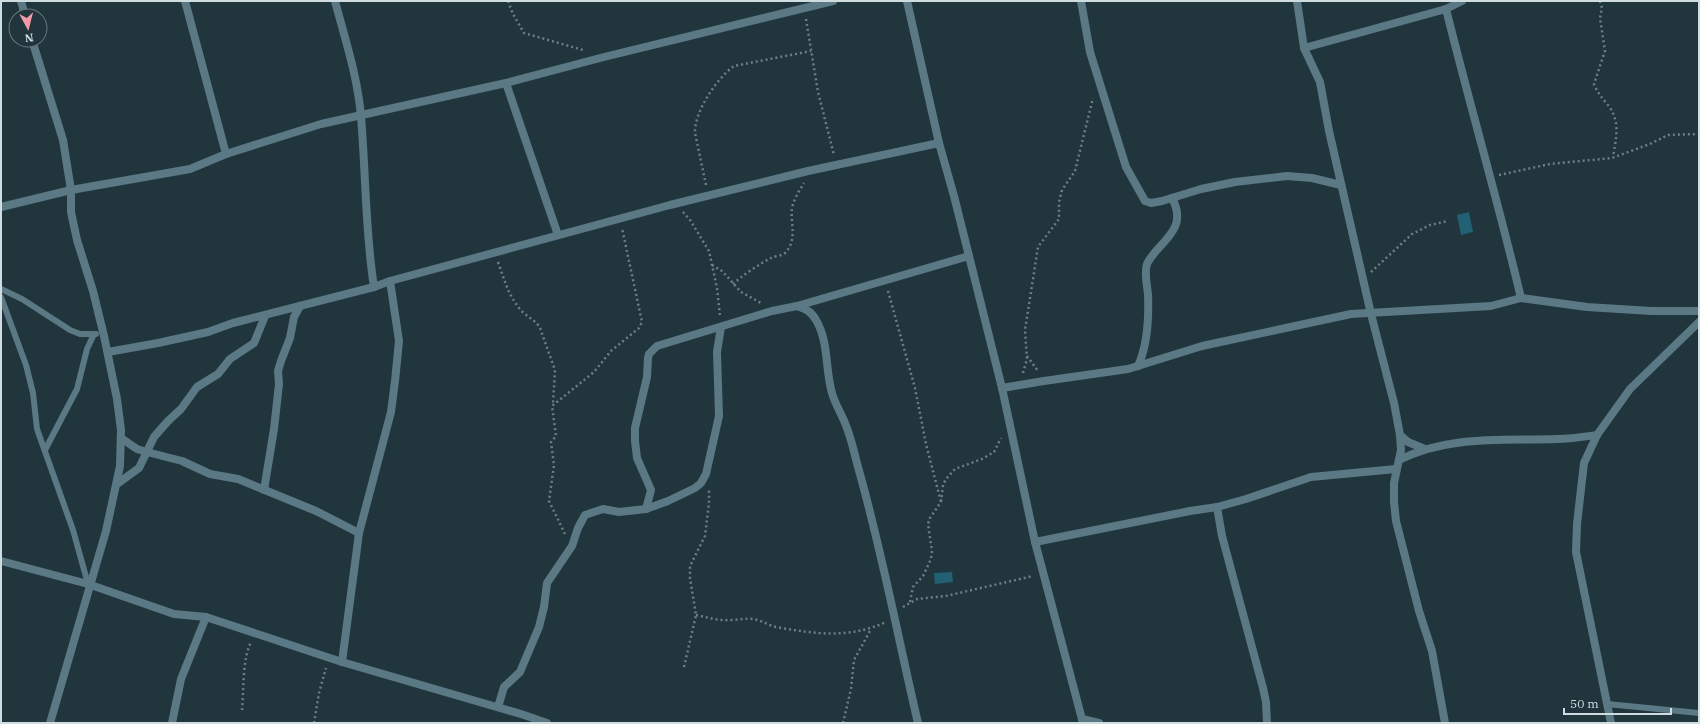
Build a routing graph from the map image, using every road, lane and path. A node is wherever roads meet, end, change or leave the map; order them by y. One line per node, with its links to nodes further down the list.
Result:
1 (185, 1): 21 (street)
2 (335, 1): 18 (street)
3 (508, 1): 15 (path)
4 (834, 1): 10 (street)
5 (907, 1): 20 (street)
6 (1081, 1): 16 (street)
7 (1297, 1): 13 (street)
8 (1462, 1): 11 (street)
9 (1600, 1): 22 (path)
10 (804, 8): 14 (path); 15 (street)
11 (1446, 9): 13 (street); 25 (street)
12 (34, 48): 27 (street)
13 (1304, 48): 26 (street)
14 (811, 51): 23 (path); 28 (path)
15 (604, 57): 17 (street)
16 (1098, 76): 29 (street); 57 (path)
17 (506, 83): 18 (street); 34 (street)
18 (361, 116): 21 (street); 42 (street)
19 (1699, 134): 22 (path)
20 (939, 143): 23 (street); 36 (street)
21 (226, 154): 27 (street)
22 (1612, 158): 25 (path)
23 (837, 165): 24 (street)
24 (808, 171): 28 (street); 40 (path)
25 (1491, 177): 45 (street)
26 (1341, 185): 29 (street); 41 (street)
27 (71, 190): 31 (street); 55 (street)
28 (708, 195): 30 (street)
29 (1172, 198): 58 (street)
30 (670, 205): 32 (street); 37 (path)
31 (1, 208)
32 (620, 218): 34 (street); 62 (path)
33 (1448, 222): 41 (path)
34 (558, 235): 35 (street)
35 (495, 252): 39 (street); 62 (path)
36 (969, 256): 38 (street); 61 (street)
37 (712, 265): 40 (path); 53 (path)
38 (885, 280): 47 (street); 75 (path)
39 (390, 281): 42 (street); 78 (street)
40 (733, 284): 48 (path)
41 (1365, 284): 50 (street)
42 (374, 287): 46 (street)
43 (1, 289): 54 (lane)
44 (1, 297): 67 (lane)
45 (1521, 298): 49 (street); 50 (street)
46 (300, 306): 51 (street); 74 (street)
47 (797, 306): 48 (street); 86 (street)
48 (774, 310): 53 (street)
49 (1699, 311)
50 (1371, 314): 58 (street); 64 (street)
51 (265, 316): 56 (street); 69 (street)
52 (1699, 322): 65 (street)
53 (721, 327): 72 (street); 77 (street)
54 (94, 334): 55 (lane); 67 (lane)
55 (104, 336): 56 (street)
56 (108, 352): 66 (street)
57 (1026, 355): 59 (path); 60 (path)
58 (1138, 366): 59 (street)
59 (1050, 380): 60 (street)
60 (1017, 386): 61 (street)
61 (1002, 388): 63 (street)
62 (553, 404): 80 (path)
63 (1008, 419): 75 (path); 79 (street)
64 (1400, 435): 68 (street); 70 (street)
65 (1597, 435): 68 (street); 93 (street)
66 (121, 438): 69 (street); 73 (street)
67 (45, 450): 83 (lane)
68 (1425, 450): 70 (street)
69 (147, 452): 73 (street); 74 (street)
70 (1399, 460): 71 (street)
71 (1396, 469): 76 (street); 107 (street)
72 (706, 474): 77 (street); 85 (path)
73 (117, 484): 83 (street)
74 (264, 490): 78 (street)
75 (941, 502): 84 (path)
76 (1217, 507): 79 (street); 106 (street)
77 (646, 509): 80 (street)
78 (359, 533): 91 (street)
79 (1035, 542): 82 (street)
80 (572, 546): 94 (street)
81 (1, 561): 83 (street)
82 (1043, 574): 84 (path); 98 (street)
83 (90, 584): 87 (street); 99 (street)
84 (910, 602): 86 (path)
85 (696, 615): 88 (path); 92 (path)
86 (895, 615): 88 (path); 104 (street)
87 (206, 617): 89 (street); 100 (street)
88 (871, 629): 103 (path)
89 (255, 635): 90 (street); 95 (path)
90 (329, 658): 91 (street); 101 (path)
91 (342, 662): 94 (street)
92 (684, 667)
93 (1607, 704): 96 (lane); 108 (street)
94 (498, 707): 97 (street)
95 (242, 710)
96 (1699, 714)
97 (530, 720): 102 (street)
98 (1083, 721): 105 (street)
99 (50, 723)
100 (172, 723)
101 (314, 723)
102 (547, 723)
103 (843, 723)
104 (918, 723)
105 (1099, 723)
106 (1267, 723)
107 (1445, 723)
108 (1611, 723)

